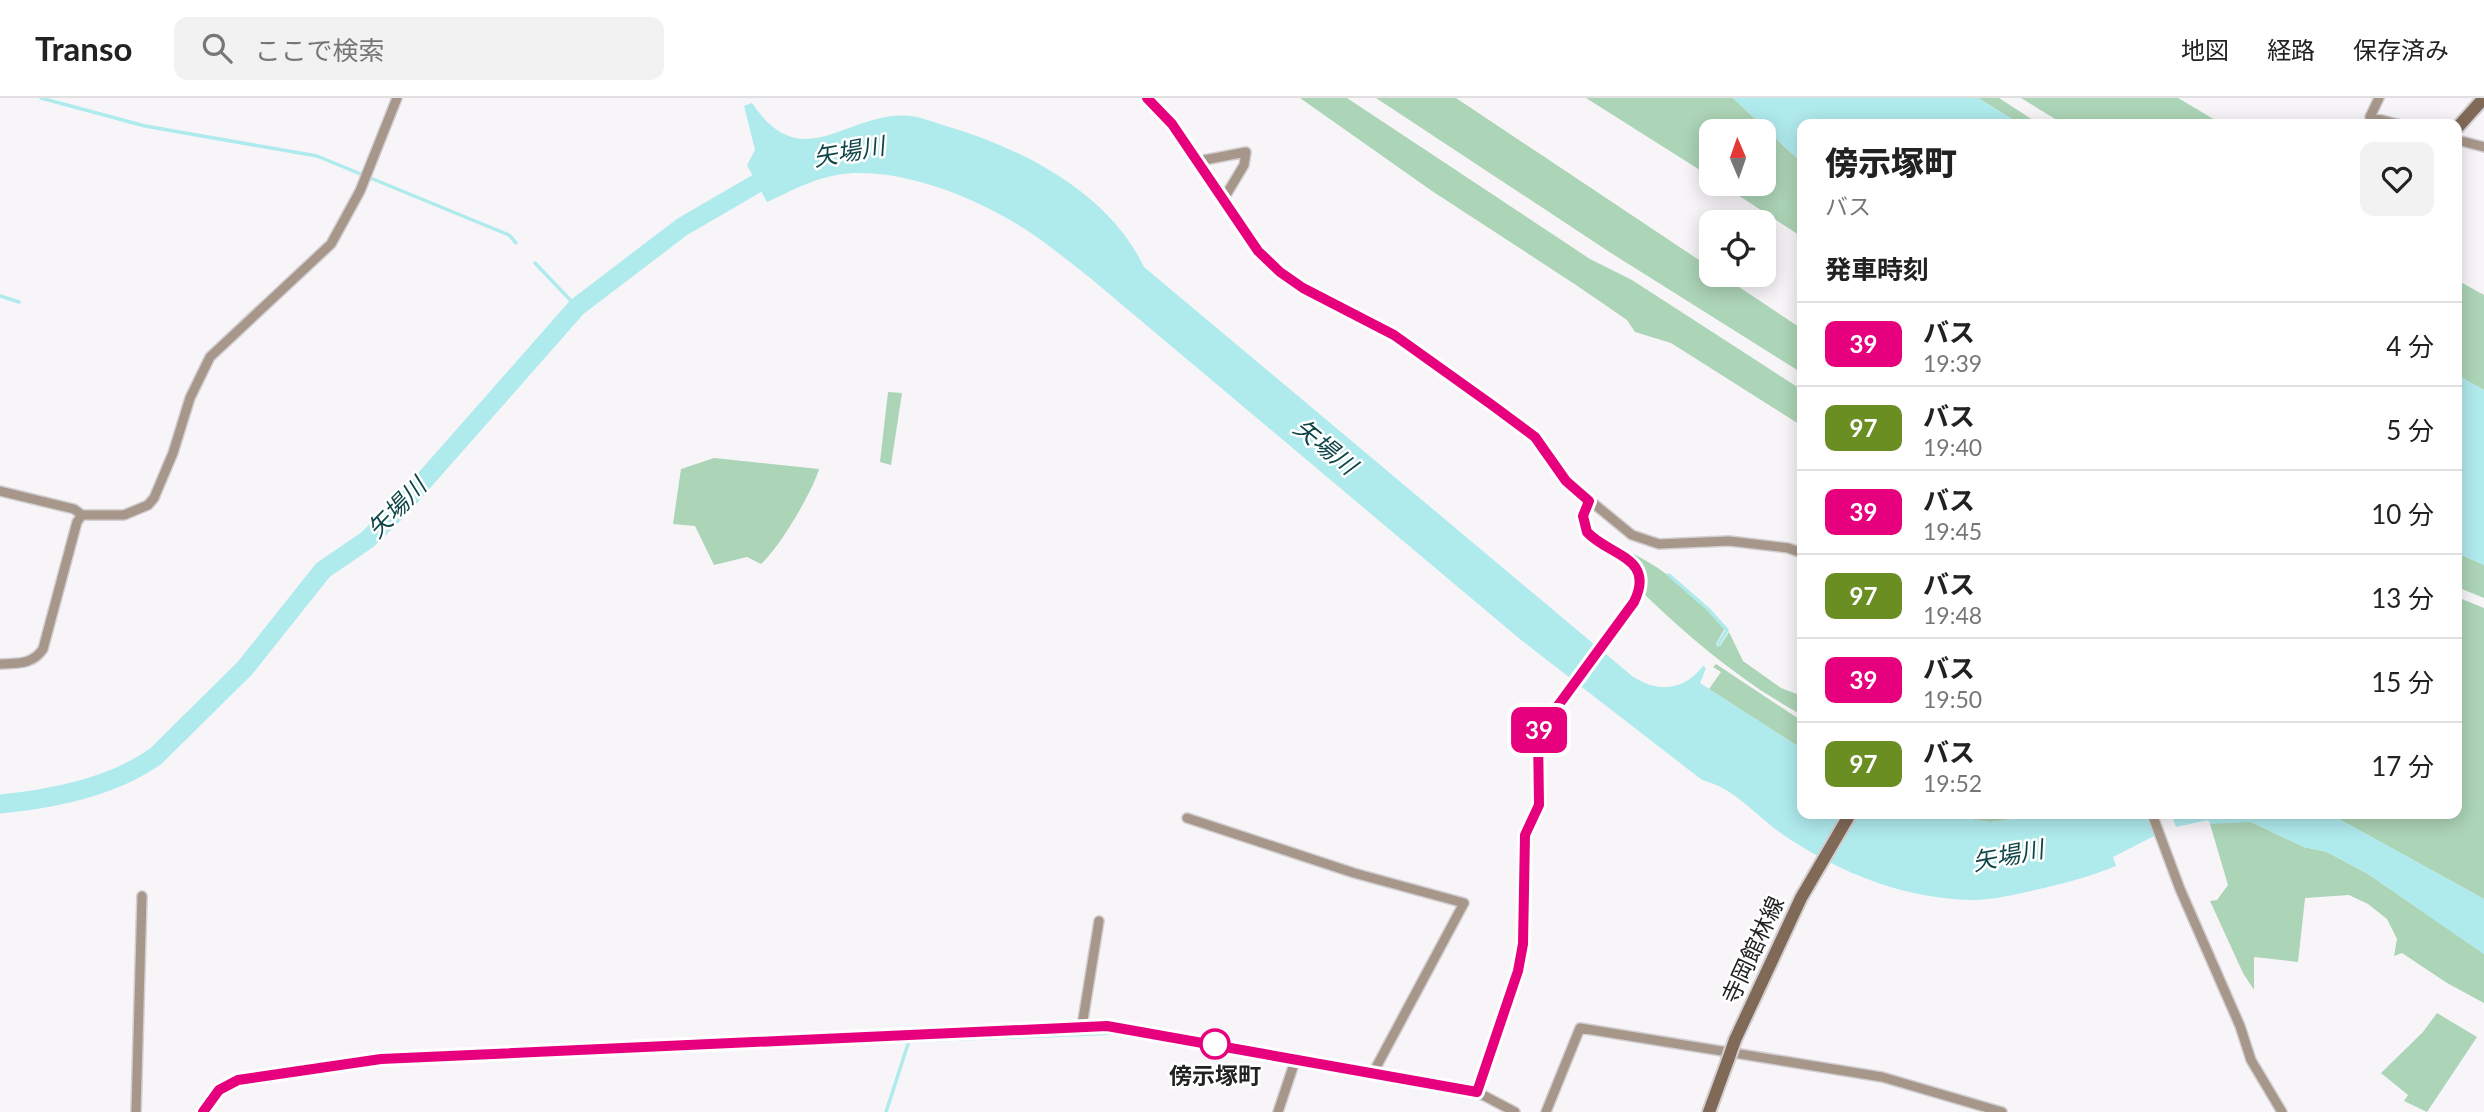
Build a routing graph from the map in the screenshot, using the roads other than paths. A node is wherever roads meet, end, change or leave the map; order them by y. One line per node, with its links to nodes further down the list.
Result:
1 (397, 98): 13 (street)
2 (1147, 98): 9 (street)
3 (2379, 98): 5 (street)
4 (2484, 98): 6 (main road)
5 (2378, 119)
6 (2462, 122)
7 (2462, 141): 8 (street)
8 (2484, 147)
9 (1199, 161): 10 (street); 10 (street)
10 (1223, 200): 12 (street)
11 (0, 491): 13 (street)
12 (1589, 501): 14 (street); 24 (street)
13 (82, 515): 15 (street)
14 (1797, 551)
15 (0, 664)
16 (1187, 818): 23 (street)
17 (1847, 819): 30 (main road, 寺岡館林線, bridge)
18 (2154, 819): 32 (street)
19 (142, 896): 25 (street)
20 (1099, 921): 21 (street)
21 (1082, 1026): 22 (street); 26 (street)
22 (1296, 1058): 23 (street); 27 (street)
23 (1373, 1073): 24 (street)
24 (1477, 1092): 28 (street)
25 (136, 1112)
26 (203, 1112)
27 (1278, 1112)
28 (1515, 1112)
29 (1546, 1112): 31 (street)
30 (1709, 1112)
31 (2003, 1112)
32 (2282, 1112)

